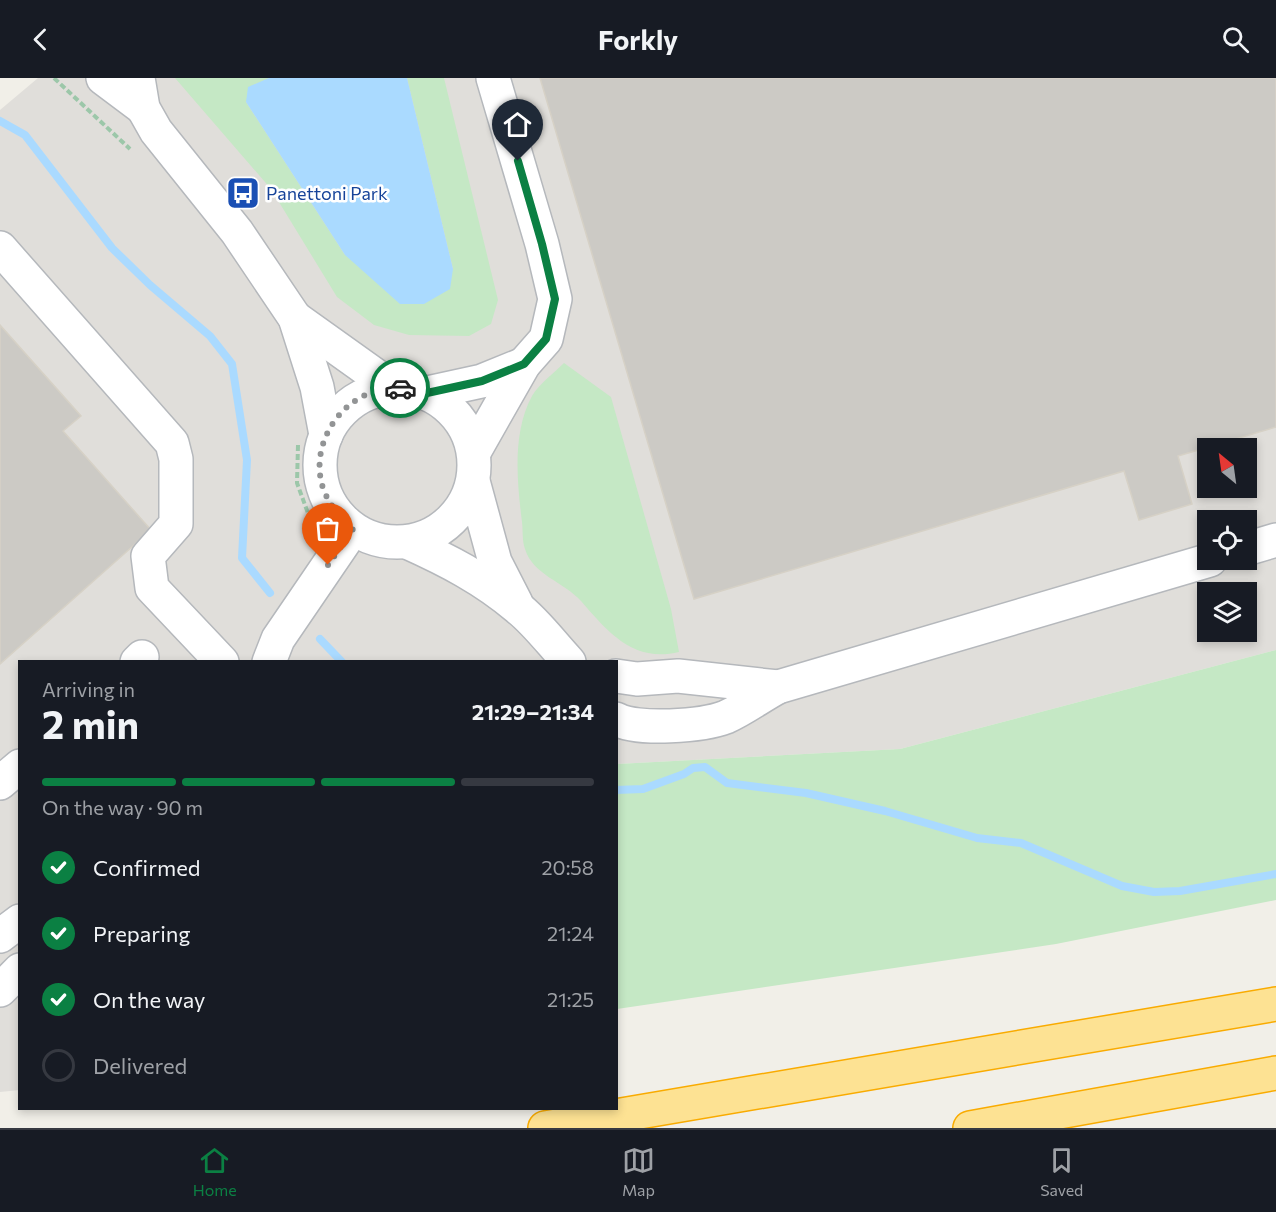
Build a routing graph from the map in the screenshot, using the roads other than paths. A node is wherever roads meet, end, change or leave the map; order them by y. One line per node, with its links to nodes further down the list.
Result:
1 (103, 78): 3 (street)
2 (493, 78): 6 (street)
3 (141, 93): 5 (street)
4 (0, 248): 17 (street)
5 (295, 318): 7 (street); 9 (street)
6 (524, 364): 8 (street); 10 (street)
7 (393, 388): 8 (street); 9 (street)
8 (427, 393): 10 (street)
9 (312, 439): 11 (street)
10 (474, 466): 13 (street); 16 (street)
11 (353, 529): 13 (street); 18 (street)
12 (1276, 540): 14 (street)
13 (407, 542): 16 (street)
14 (1257, 546)
15 (1197, 564): 21 (street)
16 (519, 609): 19 (street)
17 (220, 660)
18 (270, 660)
19 (567, 660)
20 (618, 676): 21 (street)
21 (778, 687): 22 (street)
22 (618, 720)
23 (18, 768): 24 (street)
24 (0, 783)
25 (18, 922): 26 (street)
26 (0, 936)
27 (18, 972): 28 (street)
28 (0, 990)
29 (1276, 1004): 31 (highway)
30 (1276, 1073): 32 (highway)
31 (545, 1128)
32 (970, 1128)

